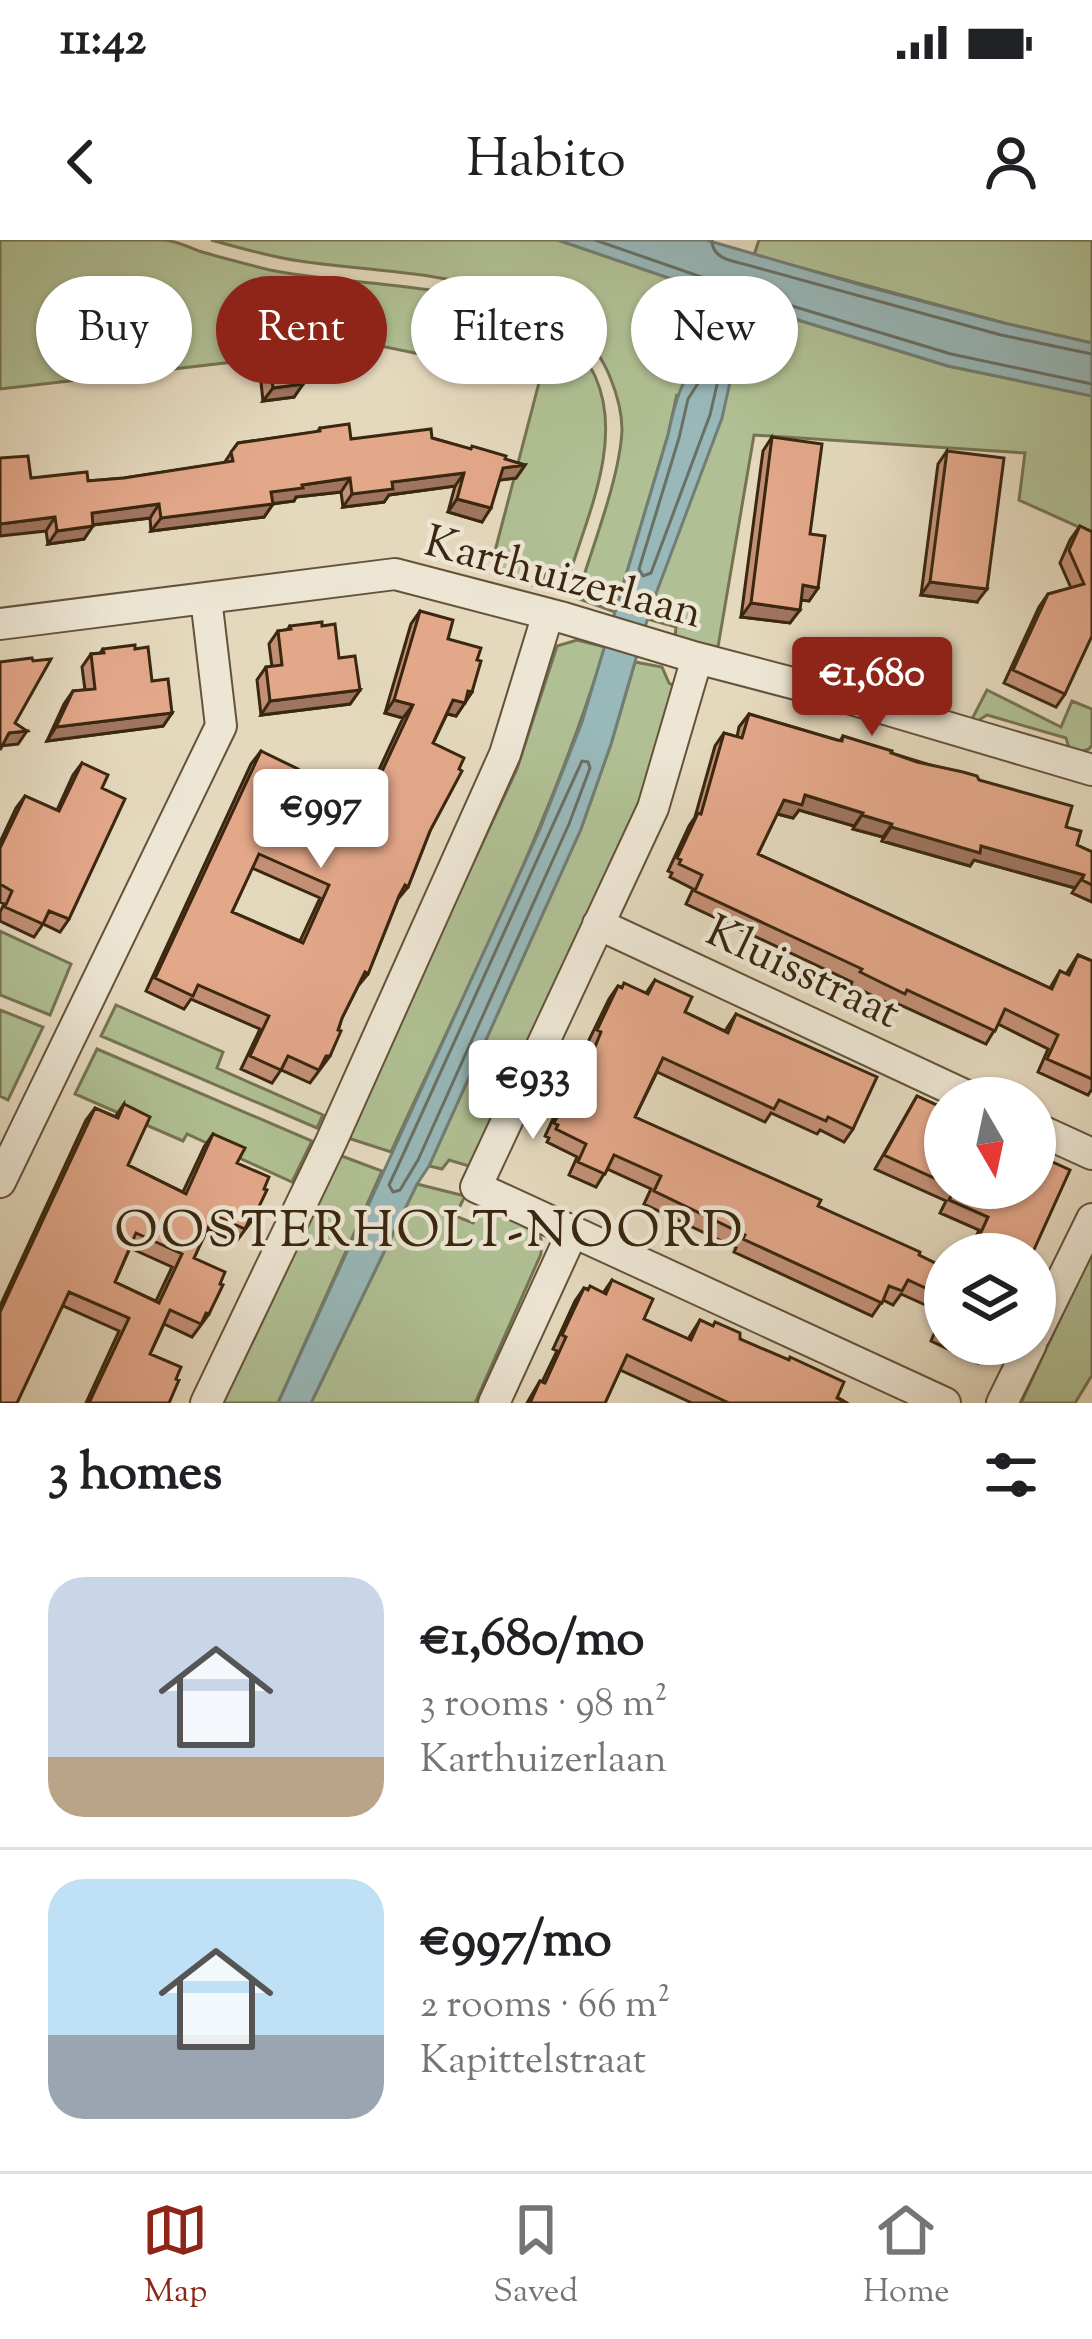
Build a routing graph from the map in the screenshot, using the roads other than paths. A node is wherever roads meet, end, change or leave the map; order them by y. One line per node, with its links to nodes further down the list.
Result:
1 (206, 598): 2 (street, Karthuizerlaan); 3 (street, Karthuizerlaan); 10 (street)
2 (548, 614): 4 (street, Karthuizerlaan); 15 (street)
3 (0, 624)
4 (683, 654): 5 (street, Karthuizerlaan); 6 (street)
5 (1092, 770)
6 (598, 924): 7 (street, Kluisstraat); 12 (street)
7 (926, 1077)
8 (1056, 1138): 9 (street)
9 (1092, 1154)
10 (0, 1182)
11 (1092, 1219): 13 (street)
12 (573, 1232): 16 (street); 17 (street)
13 (1056, 1292)
14 (1021, 1365): 18 (street)
15 (206, 1403)
16 (494, 1403)
17 (945, 1403)
18 (1002, 1403)

